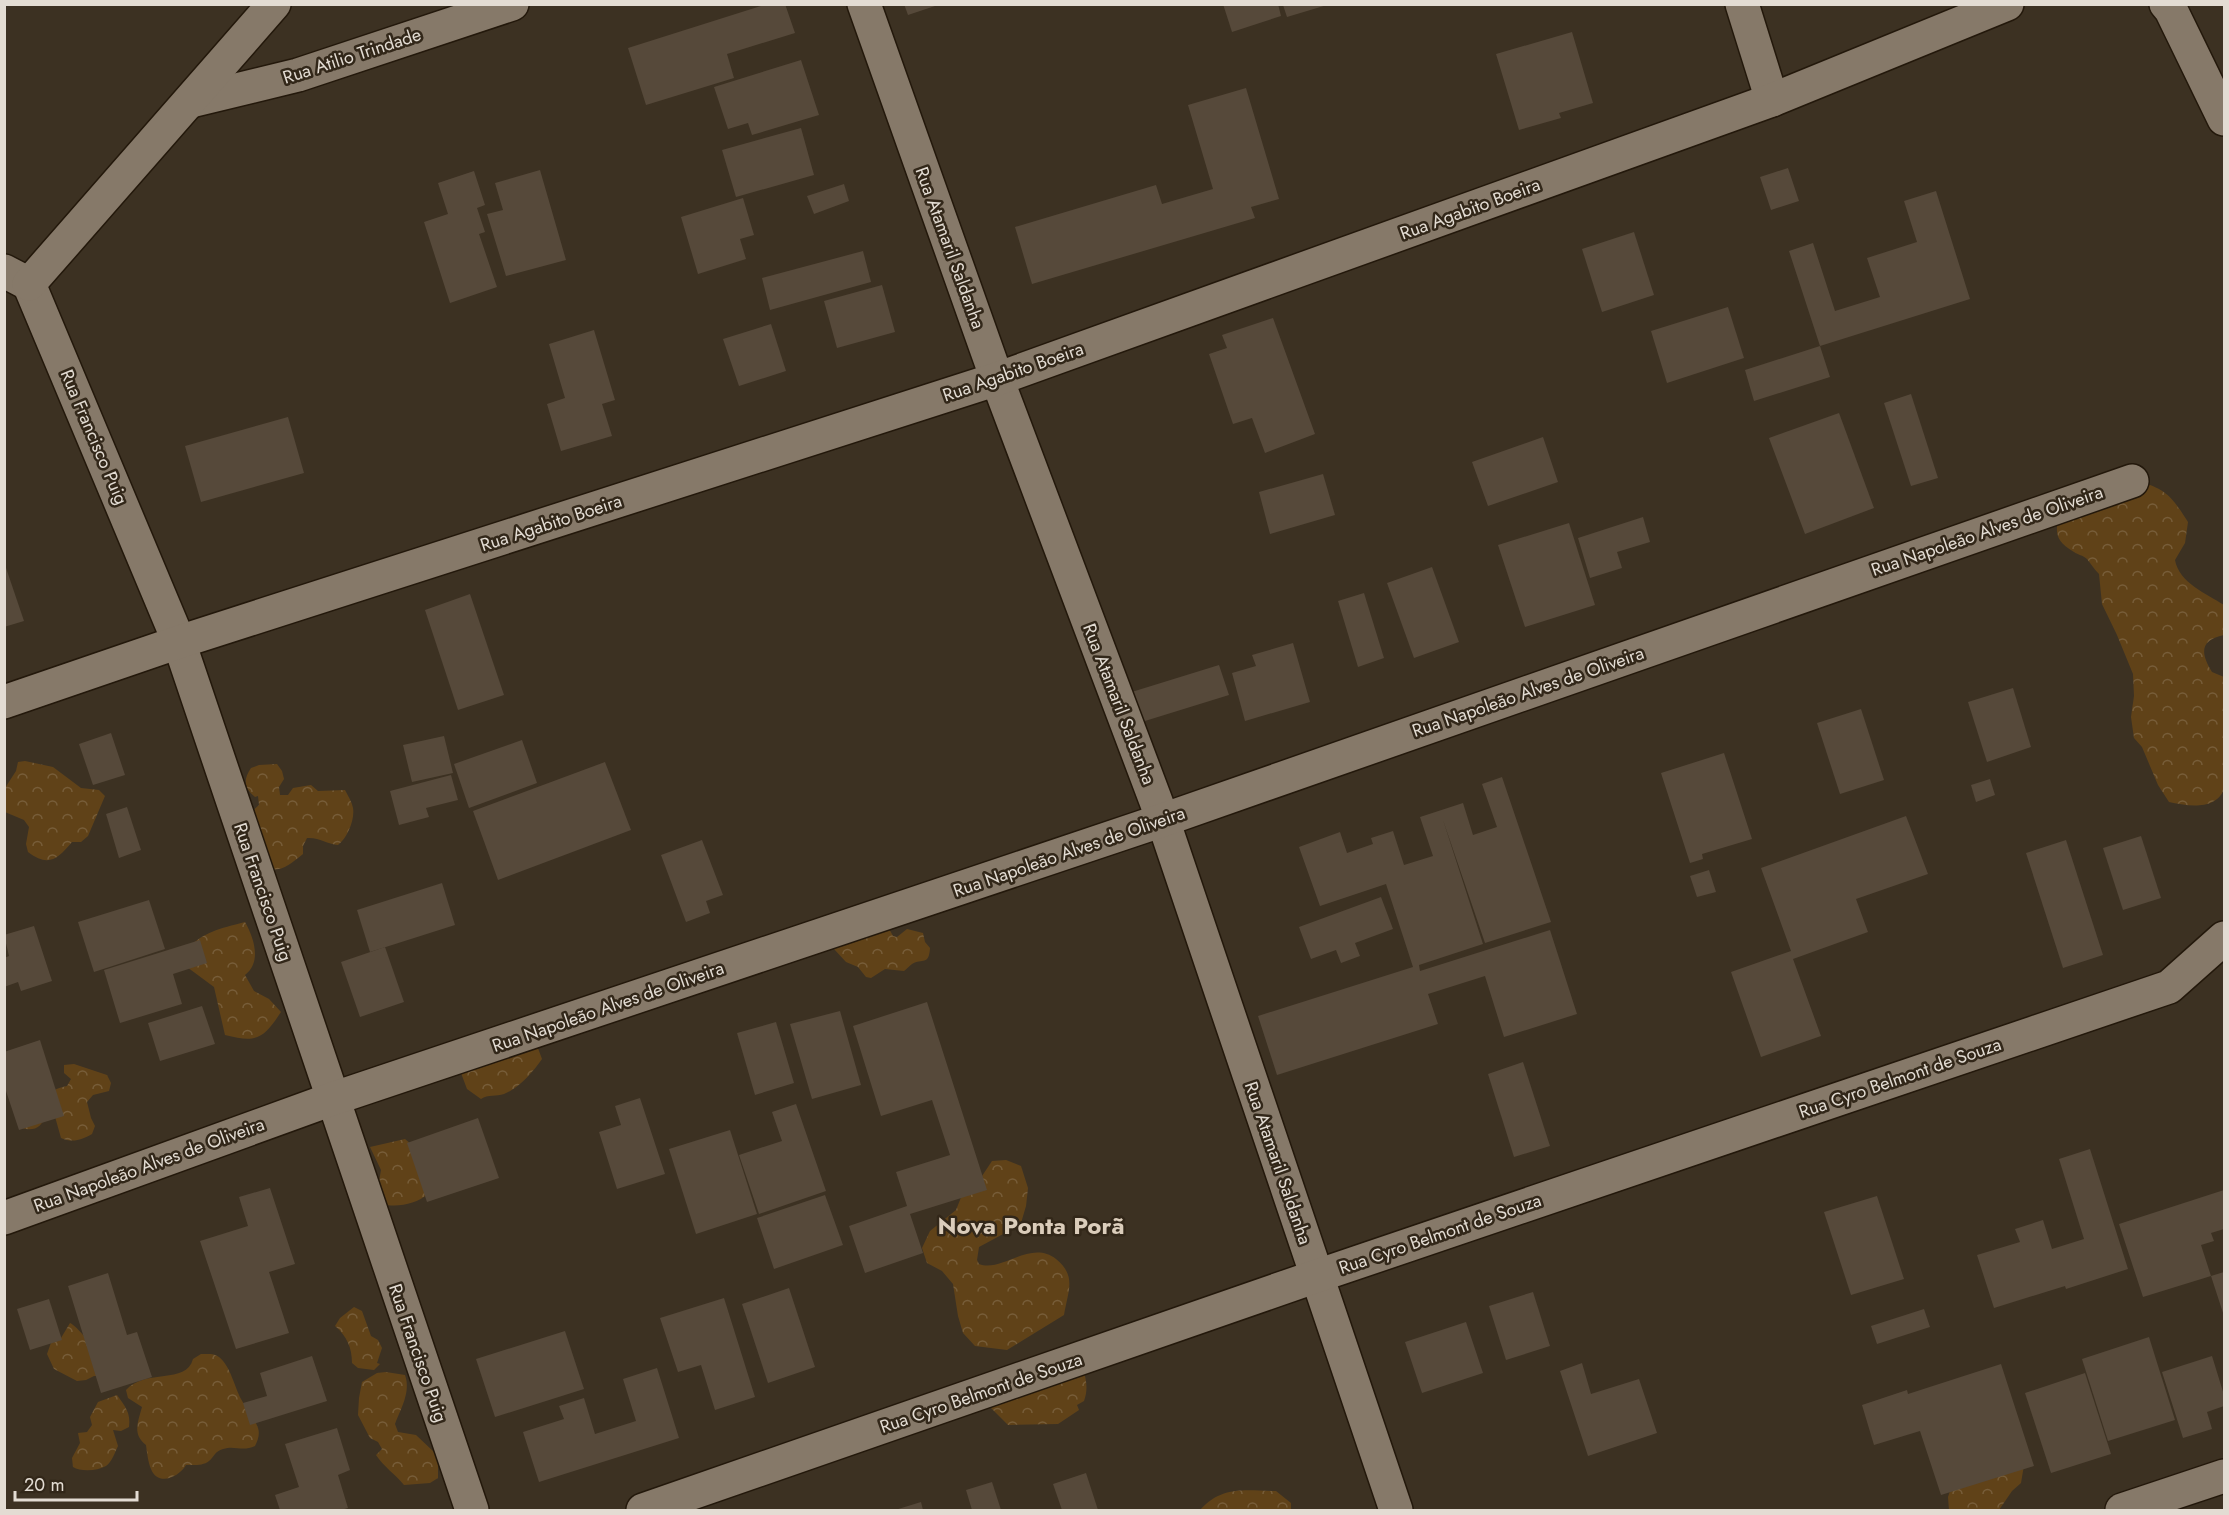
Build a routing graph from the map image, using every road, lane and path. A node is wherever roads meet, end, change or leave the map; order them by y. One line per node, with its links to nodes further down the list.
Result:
1 (274, 4): 8 (street)
2 (512, 4): 8 (street, Rua Atilio Trindade)
3 (864, 4): 11 (street, Rua Atamaril Saldanha)
4 (1742, 4): 7 (street)
5 (2007, 4): 7 (street, Rua Agabito Boeira)
6 (2166, 4): 9 (street)
7 (1772, 100): 11 (street, Rua Agabito Boeira)
8 (191, 101): 10 (street)
9 (2224, 118)
10 (17, 277): 13 (street, Rua Francisco Puig)
11 (997, 379): 13 (street, Rua Agabito Boeira); 15 (street, Rua Atamaril Saldanha)
12 (2132, 481): 15 (street, Rua Napoleão Alves de Oliveira)
13 (179, 642): 14 (street, Rua Agabito Boeira); 17 (street, Rua Francisco Puig)
14 (4, 702)
15 (1163, 820): 17 (street, Rua Napoleão Alves de Oliveira); 19 (street, Rua Atamaril Saldanha)
16 (2224, 938): 19 (street, Rua Cyro Belmont de Souza)
17 (332, 1099): 18 (street, Rua Napoleão Alves de Oliveira); 21 (street, Rua Francisco Puig)
18 (4, 1218)
19 (1317, 1276): 22 (street, Rua Cyro Belmont de Souza); 23 (street, Rua Atamaril Saldanha)
20 (2224, 1476): 24 (street)
21 (472, 1510)
22 (643, 1510)
23 (1396, 1510)
24 (2122, 1510)

